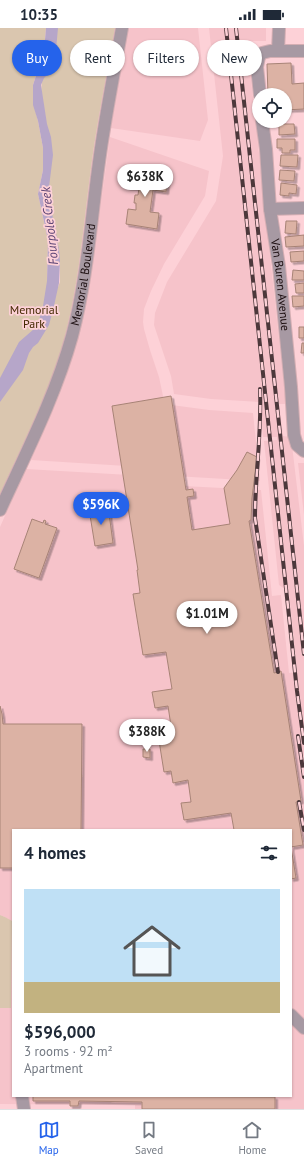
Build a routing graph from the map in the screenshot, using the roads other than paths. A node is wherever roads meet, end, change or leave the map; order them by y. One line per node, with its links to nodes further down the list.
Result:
1 (122, 28): 10 (street, Memorial Boulevard)
2 (279, 28): 3 (street)
3 (278, 51): 4 (street); 5 (street)
4 (304, 51)
5 (259, 88)
6 (263, 128): 8 (street, Van Buren Avenue)
7 (304, 208): 8 (street)
8 (270, 209): 9 (street, Van Buren Avenue)
9 (302, 450)
10 (0, 510)
11 (292, 1016): 12 (street)
12 (304, 1028)
13 (22, 1097): 14 (street)
14 (24, 1109)

